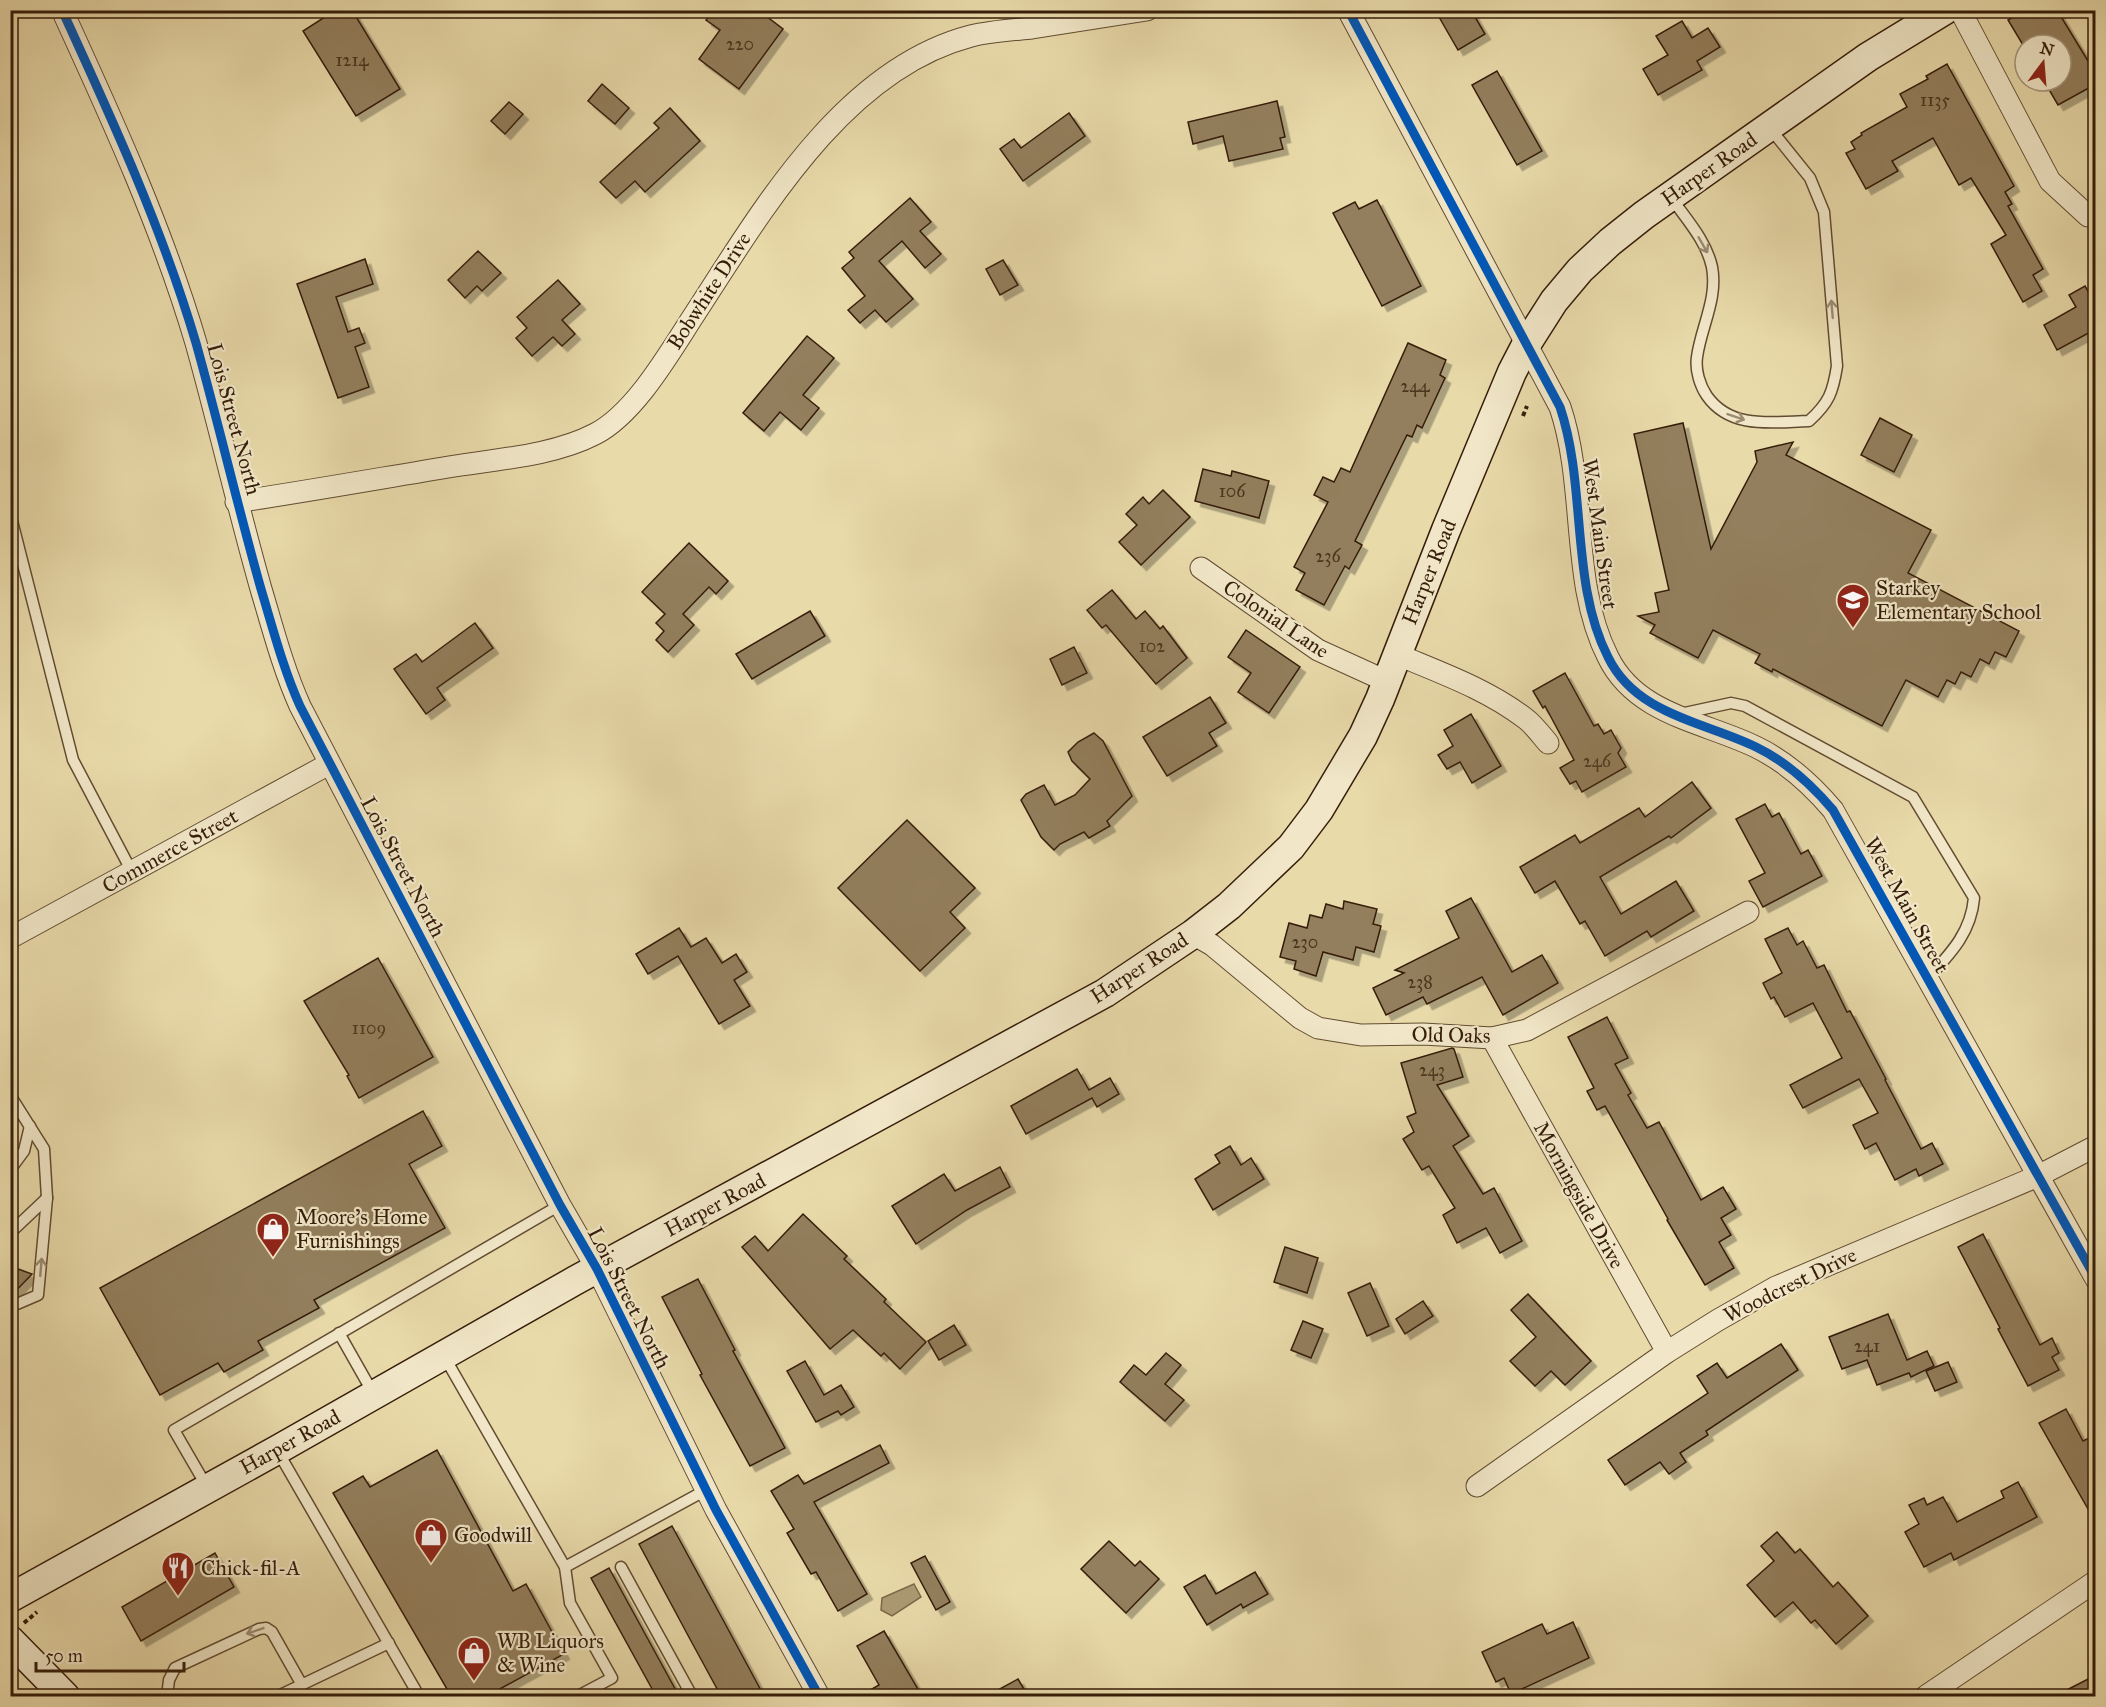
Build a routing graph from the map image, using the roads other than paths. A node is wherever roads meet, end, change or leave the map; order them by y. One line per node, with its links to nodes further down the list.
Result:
1 (62, 10): 11 (street, Lois Street North)
2 (1147, 10): 6 (street, Bobwhite Drive)
3 (1348, 10): 10 (street, West Main Street)
4 (1945, 10): 7 (main road, Harper Road)
5 (1959, 10): 9 (street)
6 (1040, 18): 11 (street, Bobwhite Drive)
7 (1768, 127): 8 (main road, Harper Road); 8 (lane, one-way to 7)
8 (1670, 196): 10 (main road, Harper Road)
9 (2088, 216)
10 (1526, 345): 14 (main road, Harper Road); 16 (street, West Main Street)
11 (237, 502): 18 (street, Lois Street North)
12 (10, 513): 19 (lane)
13 (1201, 568): 15 (street, Colonial Lane)
14 (1396, 654): 15 (main road, Harper Road); 17 (street)
15 (1386, 681): 21 (main road, Harper Road)
16 (1674, 715): 23 (street, West Main Street); 23 (lane)
17 (1548, 743)
18 (329, 764): 19 (street, Commerce Street); 31 (street, Lois Street North)
19 (132, 872): 22 (street, Commerce Street)
20 (1748, 912): 24 (street, Old Oaks)
21 (1194, 934): 24 (street, Old Oaks); 33 (main road, Harper Road)
22 (10, 938)
23 (1928, 978): 29 (street, West Main Street)
24 (1492, 1038): 37 (street, Morningside Drive)
25 (10, 1095): 26 (lane)
26 (30, 1126): 28 (lane); 30 (lane)
27 (2096, 1146): 29 (street, Woodcrest Drive)
28 (10, 1170)
29 (2038, 1176): 34 (street, West Main Street); 37 (street, Woodcrest Drive)
30 (47, 1198): 32 (lane); 35 (lane, one-way to 30)
31 (560, 1205): 33 (street, Lois Street North); 36 (lane)
32 (10, 1233)
33 (597, 1269): 38 (main road, Harper Road); 43 (street, Lois Street North)
34 (2096, 1279)
35 (10, 1307)
36 (339, 1333): 39 (lane); 42 (lane)
37 (1667, 1352): 41 (street, Woodcrest Drive)
38 (443, 1355): 39 (main road, Harper Road); 44 (lane)
39 (373, 1394): 40 (main road, Harper Road)
40 (277, 1450): 42 (main road, Harper Road); 49 (lane)
41 (1477, 1486)
42 (207, 1488): 47 (main road, Harper Road)
43 (706, 1490): 44 (lane); 57 (street, Lois Street North)
44 (565, 1567): 55 (lane)
45 (621, 1567): 56 (lane)
46 (2096, 1581): 58 (street)
47 (10, 1598)
48 (10, 1640): 51 (main road)
49 (388, 1643): 50 (lane); 54 (lane)
50 (302, 1685): 52 (lane, one-way to 52); 53 (lane)
51 (65, 1696)
52 (167, 1696)
53 (278, 1696)
54 (419, 1696)
55 (578, 1696)
56 (692, 1696)
57 (819, 1696)
58 (1926, 1696)

